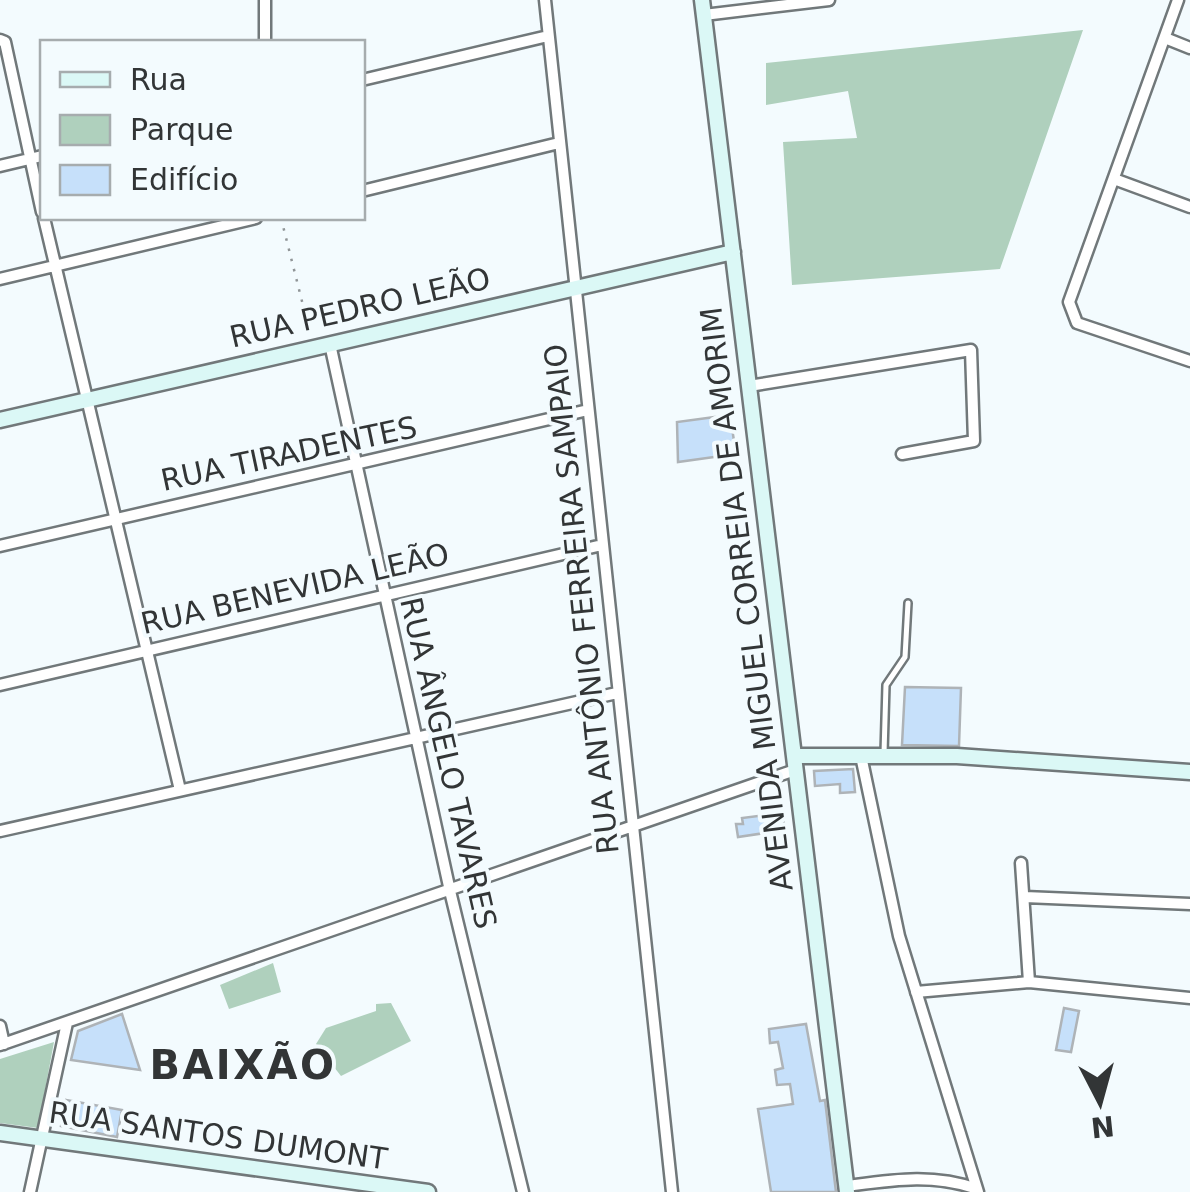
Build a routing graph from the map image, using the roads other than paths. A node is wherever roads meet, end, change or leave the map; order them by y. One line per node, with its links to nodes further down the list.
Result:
1 (265, 0): 9 (street)
2 (544, 0): 6 (street, RUA ANTÔNIO FERREIRA SAMPAIO)
3 (829, 0): 5 (street)
4 (1178, 0): 7 (street)
5 (703, 8): 22 (street, AVENIDA MIGUEL CORREIA DE AMORIM)
6 (548, 36): 11 (street); 12 (street, RUA ANTÔNIO FERREIRA SAMPAIO)
7 (1164, 38): 10 (street); 16 (street)
8 (2, 40): 14 (street)
9 (265, 40)
10 (1190, 48)
11 (365, 79)
12 (559, 143): 17 (street); 25 (street, RUA ANTÔNIO FERREIRA SAMPAIO)
13 (40, 156): 14 (street)
14 (30, 159): 15 (street); 18 (street)
15 (0, 166)
16 (1114, 178): 19 (street); 27 (street)
17 (365, 190)
18 (40, 202)
19 (1190, 207)
20 (44, 220): 23 (street)
21 (248, 220): 23 (street)
22 (733, 252): 25 (street, RUA PEDRO LEÃO); 28 (street, AVENIDA MIGUEL CORREIA DE AMORIM)
23 (56, 266): 24 (street); 29 (street)
24 (0, 280)
25 (574, 287): 26 (street, RUA PEDRO LEÃO); 30 (street, RUA ANTÔNIO FERREIRA SAMPAIO)
26 (330, 344): 29 (street, RUA PEDRO LEÃO); 33 (street, RUA ÂNGELO TAVARES)
27 (1190, 361)
28 (749, 386): 32 (street); 45 (street, AVENIDA MIGUEL CORREIA DE AMORIM)
29 (88, 399): 31 (street, RUA PEDRO LEÃO); 34 (street)
30 (588, 410): 33 (street, RUA TIRADENTES); 35 (street, RUA ANTÔNIO FERREIRA SAMPAIO)
31 (0, 420)
32 (902, 454)
33 (356, 467): 34 (street, RUA TIRADENTES); 37 (street, RUA ÂNGELO TAVARES)
34 (115, 518): 36 (street, RUA TIRADENTES); 39 (street)
35 (602, 545): 37 (street, RUA BENEVIDA LEÃO); 41 (street, RUA ANTÔNIO FERREIRA SAMPAIO)
36 (0, 546)
37 (384, 593): 39 (street, RUA BENEVIDA LEÃO); 42 (street, RUA ÂNGELO TAVARES)
38 (908, 604): 44 (lane)
39 (146, 650): 40 (street, RUA BENEVIDA LEÃO); 47 (street)
40 (0, 685)
41 (617, 692): 42 (street); 48 (street, RUA ANTÔNIO FERREIRA SAMPAIO)
42 (418, 736): 47 (street); 51 (street, RUA ÂNGELO TAVARES)
43 (861, 756): 44 (street); 45 (street); 55 (street)
44 (884, 756): 46 (street)
45 (794, 763): 48 (street); 62 (street, AVENIDA MIGUEL CORREIA DE AMORIM)
46 (1190, 772)
47 (180, 790): 49 (street)
48 (632, 827): 51 (street); 67 (street, RUA ANTÔNIO FERREIRA SAMPAIO)
49 (0, 831)
50 (1021, 863): 52 (street)
51 (450, 891): 57 (street); 66 (street, RUA ÂNGELO TAVARES)
52 (1025, 897): 53 (street); 54 (street)
53 (1190, 904)
54 (1030, 982): 55 (street); 56 (street)
55 (916, 992): 63 (street)
56 (1190, 998)
57 (67, 1024): 59 (street); 61 (street)
58 (0, 1026): 59 (street)
59 (2, 1044)
60 (0, 1134): 61 (street, RUA SANTOS DUMONT)
61 (42, 1139): 64 (street); 65 (street, RUA SANTOS DUMONT)
62 (847, 1189): 63 (street)
63 (977, 1191)
64 (30, 1192)
65 (428, 1192)
66 (523, 1192)
67 (672, 1192)

